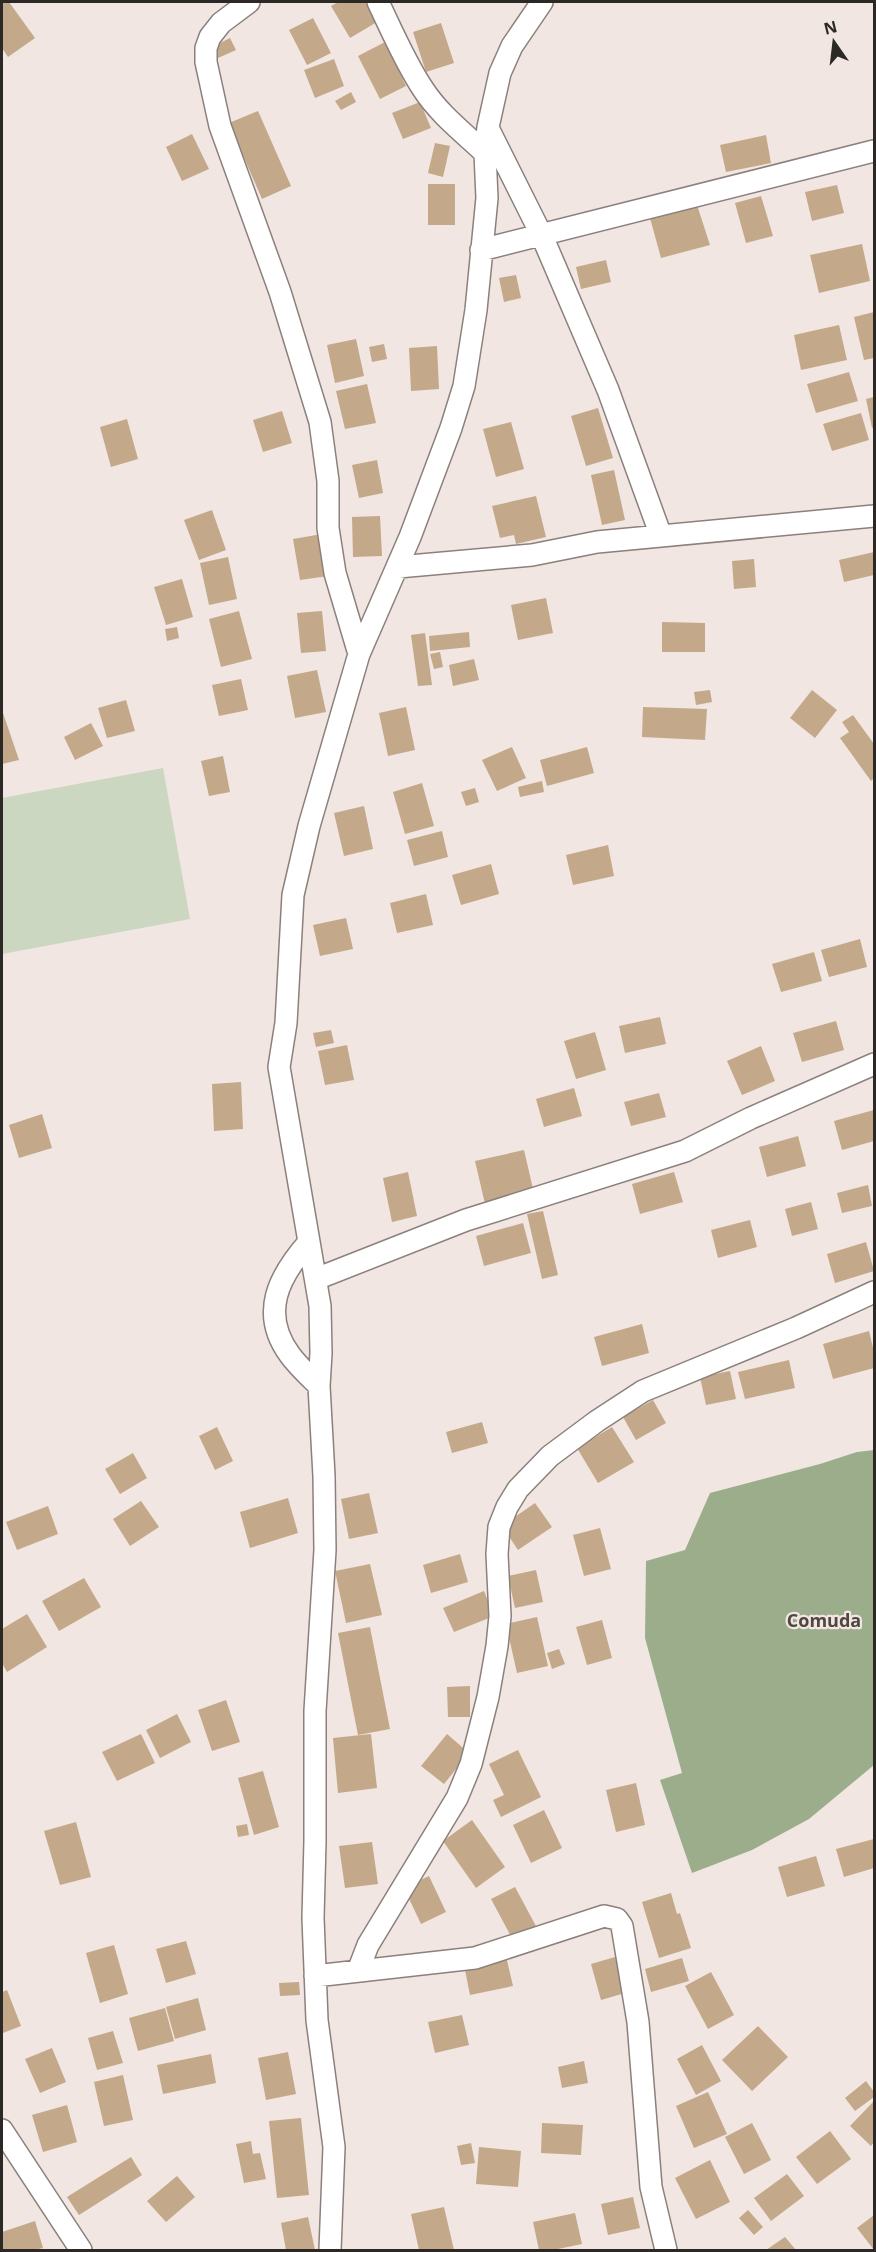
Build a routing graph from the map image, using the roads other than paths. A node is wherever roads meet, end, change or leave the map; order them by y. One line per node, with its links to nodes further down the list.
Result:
1 (249, 2): 12 (street)
2 (378, 2): 6 (street)
3 (542, 2): 4 (street)
4 (488, 127): 6 (street); 7 (street)
5 (874, 151): 7 (street)
6 (485, 153): 8 (street)
7 (542, 236): 8 (street); 10 (street)
8 (481, 250): 11 (street)
9 (874, 516): 10 (street)
10 (661, 536): 11 (street)
11 (398, 567): 12 (street)
12 (359, 654): 14 (street)
13 (874, 1064): 15 (street)
14 (309, 1242): 15 (street); 17 (street)
15 (316, 1279): 17 (street)
16 (874, 1292): 18 (street)
17 (319, 1386): 19 (street)
18 (358, 1971): 19 (street); 23 (street)
19 (315, 1976): 22 (street)
20 (2, 2130): 21 (street)
21 (81, 2250)
22 (330, 2250)
23 (666, 2250)

